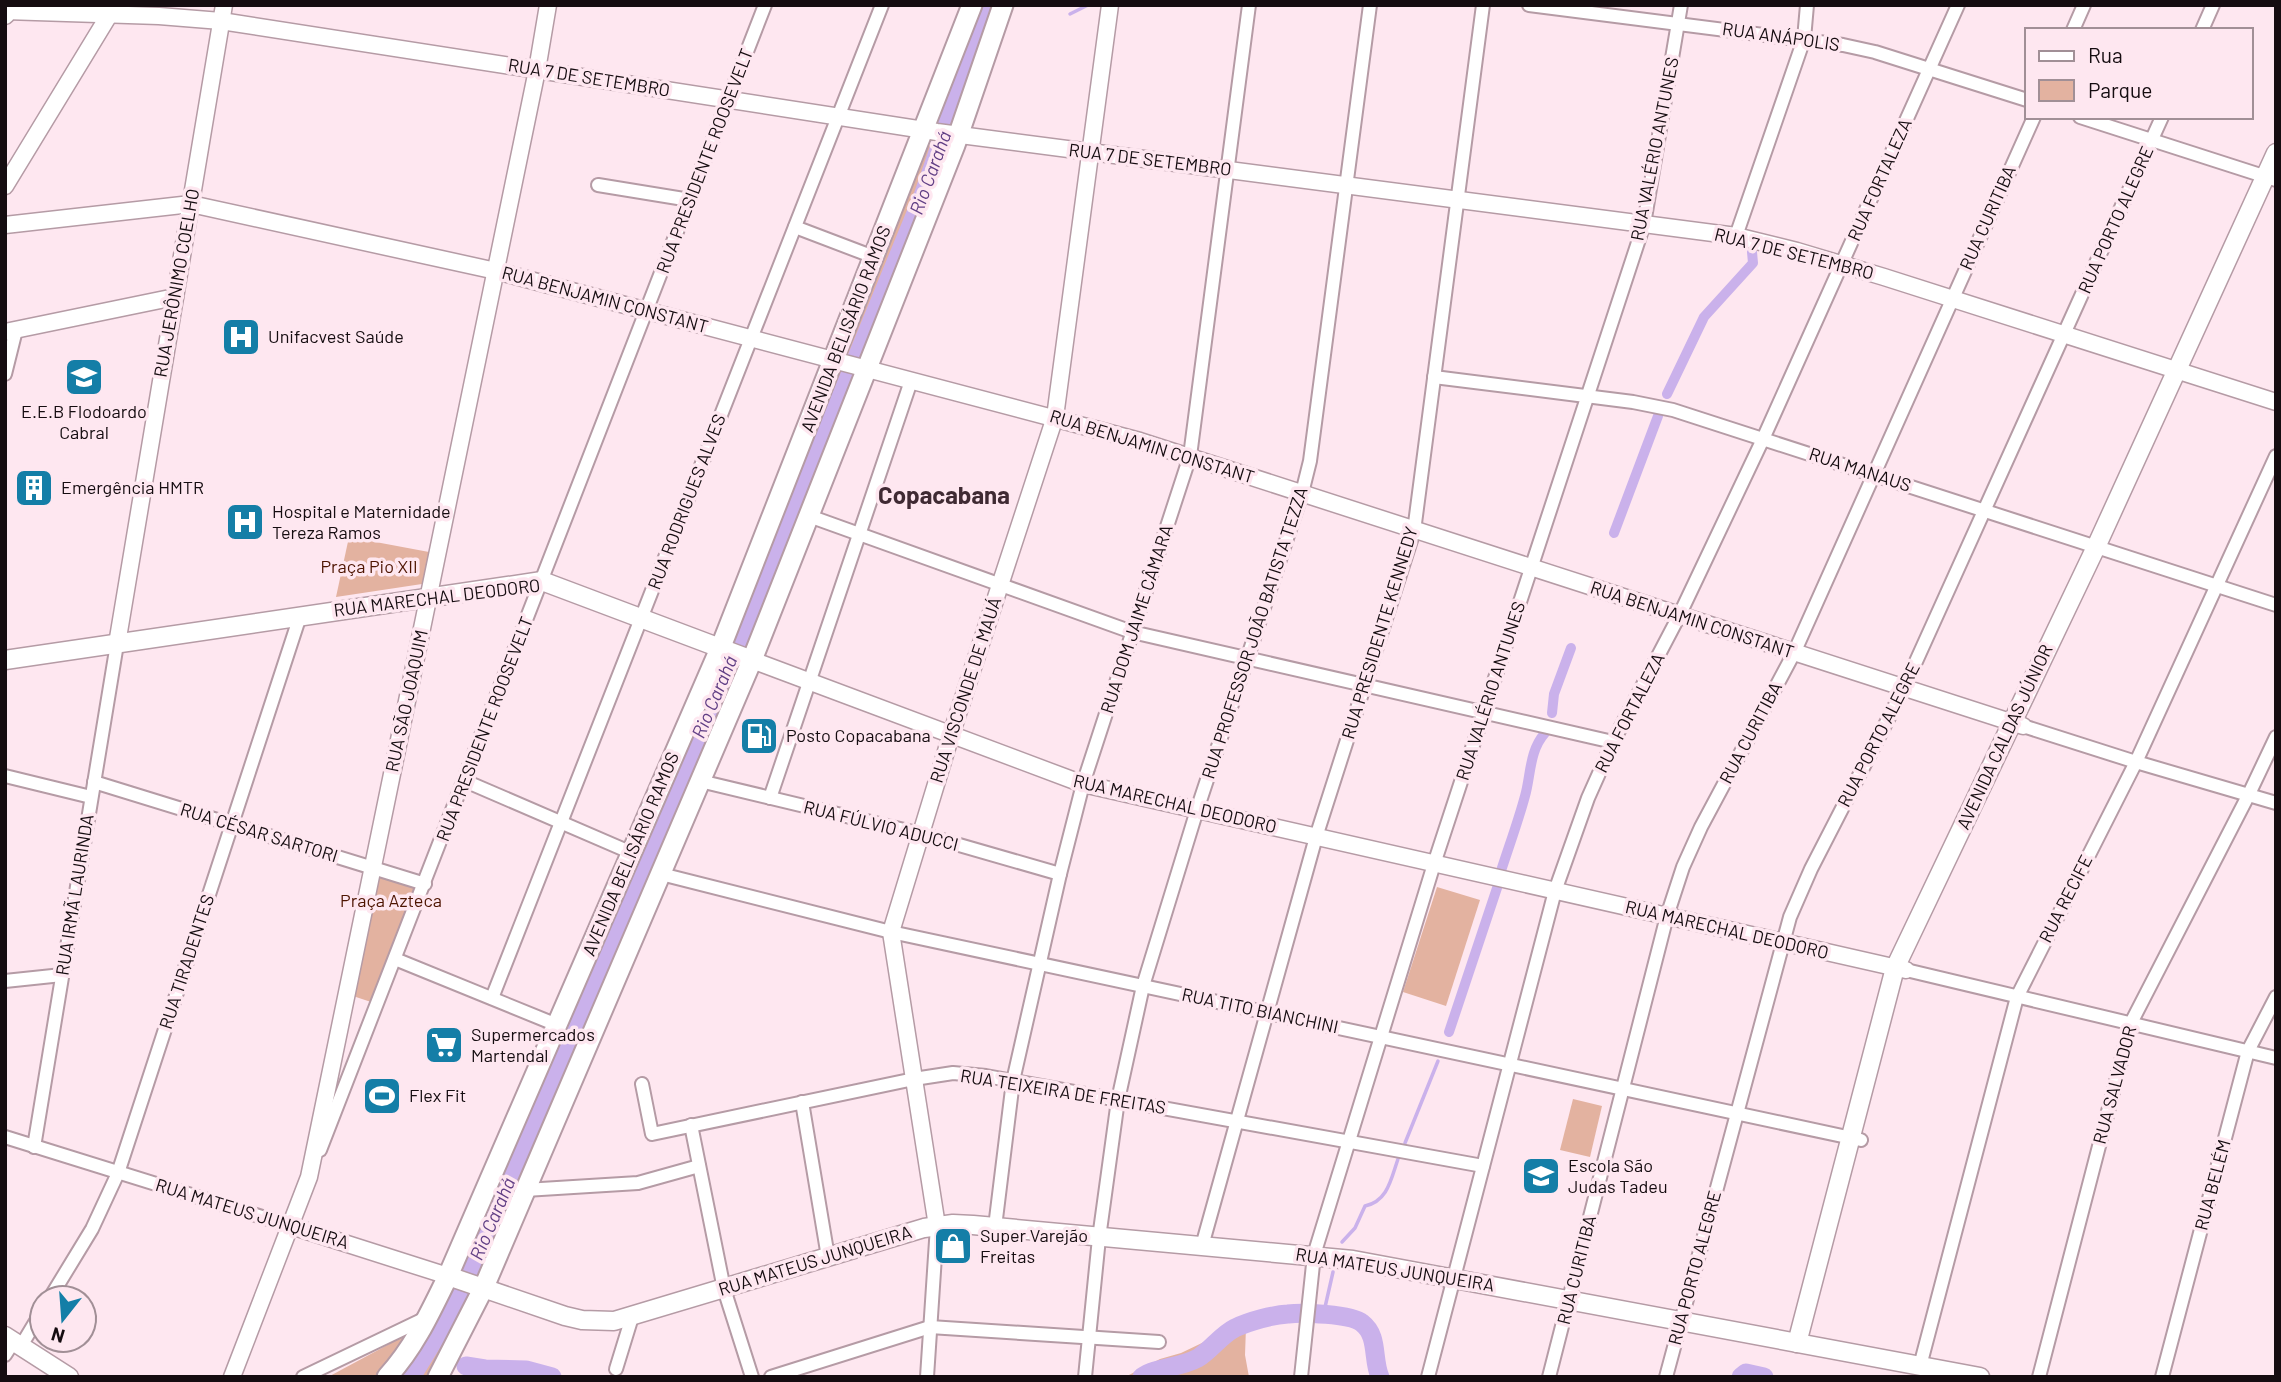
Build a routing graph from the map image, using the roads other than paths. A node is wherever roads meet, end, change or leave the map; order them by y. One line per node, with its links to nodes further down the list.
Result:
1 (548, 5): 24 (street, RUA SÃO JOAQUIM)
2 (765, 5): 26 (street, RUA PRESIDENTE ROOSEVELT)
3 (882, 5): 27 (street, RUA RODRIGUES ALVES)
4 (972, 5): 31 (main road, AVENIDA BELISÁRIO RAMOS)
5 (1003, 5): 31 (main road, AVENIDA BELISÁRIO RAMOS)
6 (1110, 5): 33 (street, RUA VISCONDE DE MAUÁ)
7 (1249, 5): 35 (street, RUA DOM JAIME CÂMARA)
8 (1370, 5): 38 (street, RUA PROFESSOR JOÃO BATISTA TEZZA)
9 (1483, 5): 41 (street, RUA PRESIDENTE KENNEDY)
10 (1529, 5): 19 (street, RUA ANÁPOLIS)
11 (1681, 5): 19 (street, RUA VALÉRIO ANTUNES)
12 (1807, 5): 22 (street)
13 (1958, 5): 23 (street, RUA FORTALEZA)
14 (2084, 5): 20 (street)
15 (2213, 5): 21 (street)
16 (112, 10): 17 (street, RUA 7 DE SETEMBRO); 18 (street, RUA 7 DE SETEMBRO); 39 (street)
17 (8, 11)
18 (223, 13): 24 (street, RUA 7 DE SETEMBRO); 42 (street, RUA JERÔNIMO COELHO)
19 (1679, 24): 22 (street, RUA ANÁPOLIS); 43 (street, RUA VALÉRIO ANTUNES)
20 (2074, 28)
21 (2203, 28)
22 (1804, 40): 23 (street, RUA ANÁPOLIS); 46 (street)
23 (1930, 69): 25 (street, RUA ANÁPOLIS); 48 (street, RUA FORTALEZA)
24 (537, 70): 26 (street, RUA 7 DE SETEMBRO); 49 (street, RUA SÃO JOAQUIM)
25 (2025, 99)
26 (729, 100): 27 (street, RUA 7 DE SETEMBRO); 40 (street, RUA PRESIDENTE ROOSEVELT)
27 (838, 116): 31 (street, RUA 7 DE SETEMBRO); 45 (street, RUA RODRIGUES ALVES)
28 (2033, 119): 51 (street, RUA CURITIBA)
29 (2086, 119): 32 (street)
30 (2161, 119): 32 (street, RUA PORTO ALEGRE)
31 (943, 132): 33 (street, RUA 7 DE SETEMBRO); 47 (main road, AVENIDA BELISÁRIO RAMOS); 57 (main road, AVENIDA BELISÁRIO RAMOS)
32 (2152, 140): 36 (street); 54 (street, RUA PORTO ALEGRE)
33 (1090, 152): 35 (street, RUA 7 DE SETEMBRO); 64 (street, RUA VISCONDE DE MAUÁ)
34 (2276, 153): 36 (main road, AVENIDA CALDAS JÚNIOR)
35 (1227, 170): 38 (street, RUA 7 DE SETEMBRO); 66 (street, RUA DOM JAIME CÂMARA)
36 (2272, 179): 58 (main road, AVENIDA CALDAS JÚNIOR)
37 (598, 185): 40 (street)
38 (1347, 185): 41 (street, RUA 7 DE SETEMBRO); 69 (street, RUA PROFESSOR JOÃO BATISTA TEZZA)
39 (5, 186)
40 (690, 200): 52 (street, RUA PRESIDENTE ROOSEVELT)
41 (1458, 200): 43 (street, RUA 7 DE SETEMBRO); 60 (street, RUA PRESIDENTE KENNEDY)
42 (191, 204): 44 (street, RUA BENJAMIN CONSTANT); 49 (street, RUA BENJAMIN CONSTANT); 50 (street, RUA JERÔNIMO COELHO)
43 (1644, 224): 46 (street, RUA 7 DE SETEMBRO); 62 (street, RUA VALÉRIO ANTUNES)
44 (5, 225)
45 (795, 227): 47 (street); 55 (street, RUA RODRIGUES ALVES)
46 (1737, 236): 48 (street, RUA 7 DE SETEMBRO)
47 (874, 257): 56 (main road, AVENIDA BELISÁRIO RAMOS)
48 (1842, 264): 51 (street, RUA 7 DE SETEMBRO); 65 (street, RUA FORTALEZA)
49 (496, 271): 52 (street, RUA BENJAMIN CONSTANT); 79 (street, RUA SÃO JOAQUIM)
50 (175, 297): 53 (street); 85 (street, RUA JERÔNIMO COELHO)
51 (1952, 299): 54 (street, RUA 7 DE SETEMBRO); 68 (street, RUA CURITIBA)
52 (647, 311): 55 (street, RUA BENJAMIN CONSTANT); 76 (street, RUA PRESIDENTE ROOSEVELT)
53 (10, 331): 59 (street)
54 (2064, 335): 58 (street, RUA 7 DE SETEMBRO); 70 (street, RUA PORTO ALEGRE)
55 (751, 338): 56 (street, RUA BENJAMIN CONSTANT); 83 (street, RUA RODRIGUES ALVES)
56 (839, 362): 57 (street, RUA BENJAMIN CONSTANT); 86 (main road, AVENIDA BELISÁRIO RAMOS)
57 (864, 369): 61 (street, RUA BENJAMIN CONSTANT); 71 (main road, AVENIDA BELISÁRIO RAMOS)
58 (2182, 373): 63 (street, RUA 7 DE SETEMBRO); 74 (main road, AVENIDA CALDAS JÚNIOR)
59 (5, 374)
60 (1434, 377): 62 (street, RUA MANAUS); 72 (street, RUA PRESIDENTE KENNEDY)
61 (911, 381): 64 (street, RUA BENJAMIN CONSTANT); 73 (street)
62 (1588, 396): 65 (street, RUA MANAUS); 75 (street, RUA VALÉRIO ANTUNES)
63 (2276, 402)
64 (1055, 417): 66 (street, RUA BENJAMIN CONSTANT); 77 (street, RUA VISCONDE DE MAUÁ)
65 (1763, 439): 68 (street, RUA MANAUS); 82 (street, RUA FORTALEZA)
66 (1190, 456): 69 (street, RUA BENJAMIN CONSTANT); 84 (street, RUA DOM JAIME CÂMARA)
67 (2276, 456): 78 (street, RUA RECIFE)
68 (1874, 474): 70 (street, RUA MANAUS); 87 (street, RUA CURITIBA)
69 (1302, 493): 72 (street, RUA BENJAMIN CONSTANT); 88 (street, RUA PROFESSOR JOÃO BATISTA TEZZA)
70 (1985, 511): 74 (street, RUA MANAUS); 93 (street, RUA PORTO ALEGRE)
71 (809, 516): 73 (street); 89 (main road, AVENIDA BELISÁRIO RAMOS)
72 (1414, 531): 75 (street, RUA BENJAMIN CONSTANT); 92 (street, RUA PRESIDENTE KENNEDY)
73 (859, 534): 77 (street); 91 (street)
74 (2101, 549): 78 (street, RUA MANAUS); 95 (main road, AVENIDA CALDAS JÚNIOR)
75 (1531, 568): 82 (street, RUA BENJAMIN CONSTANT); 94 (street, RUA VALÉRIO ANTUNES)
76 (542, 581): 79 (main road, RUA MARECHAL DEODORO); 83 (main road, RUA MARECHAL DEODORO); 101 (street, RUA PRESIDENTE ROOSEVELT)
77 (1000, 584): 84 (street); 96 (street, RUA VISCONDE DE MAUÁ)
78 (2217, 586): 80 (street, RUA MANAUS); 99 (street, RUA RECIFE)
79 (428, 597): 81 (main road, RUA MARECHAL DEODORO); 116 (street, RUA SÃO JOAQUIM)
80 (2276, 605)
81 (300, 616): 85 (main road, RUA MARECHAL DEODORO); 111 (street, RUA TIRADENTES)
82 (1679, 616): 87 (street, RUA BENJAMIN CONSTANT); 98 (street, RUA FORTALEZA)
83 (641, 618): 86 (main road, RUA MARECHAL DEODORO); 110 (street, RUA RODRIGUES ALVES)
84 (1132, 632): 88 (street); 104 (street, RUA DOM JAIME CÂMARA)
85 (117, 644): 90 (main road, RUA MARECHAL DEODORO); 103 (street, RUA IRMÃ LAURINDA)
86 (724, 649): 89 (main road, RUA MARECHAL DEODORO); 114 (main road, AVENIDA BELISÁRIO RAMOS)
87 (1794, 653): 93 (street, RUA BENJAMIN CONSTANT); 121 (street, RUA CURITIBA)
88 (1247, 658): 92 (street); 109 (street, RUA PROFESSOR JOÃO BATISTA TEZZA)
89 (749, 659): 91 (street, RUA MARECHAL DEODORO); 102 (main road, AVENIDA BELISÁRIO RAMOS)
90 (5, 660)
91 (809, 681): 96 (street, RUA MARECHAL DEODORO); 107 (street)
92 (1365, 685): 94 (street); 113 (street, RUA PRESIDENTE KENNEDY)
93 (1904, 688): 95 (street, RUA BENJAMIN CONSTANT); 123 (street, RUA PORTO ALEGRE)
94 (1484, 712): 98 (street); 115 (street, RUA VALÉRIO ANTUNES)
95 (2018, 724): 99 (street, RUA BENJAMIN CONSTANT); 126 (main road, AVENIDA CALDAS JÚNIOR)
96 (951, 735): 104 (street, RUA MARECHAL DEODORO); 112 (street, RUA VISCONDE DE MAUÁ)
97 (2276, 737): 105 (street, RUA SALVADOR)
98 (1612, 742): 120 (street, RUA FORTALEZA)
99 (2136, 762): 105 (street, RUA BENJAMIN CONSTANT); 130 (street, RUA RECIFE)
100 (5, 776): 106 (street)
101 (465, 781): 110 (street); 119 (street, RUA PRESIDENTE ROOSEVELT)
102 (700, 781): 107 (street, RUA FÚLVIO ADUCCI); 117 (main road, AVENIDA BELISÁRIO RAMOS)
103 (94, 782): 106 (street, RUA IRMÃ LAURINDA); 111 (street, RUA CÉSAR SARTORI)
104 (1083, 784): 109 (street, RUA MARECHAL DEODORO); 118 (street, RUA DOM JAIME CÂMARA)
105 (2249, 794): 108 (street, RUA BENJAMIN CONSTANT); 134 (street, RUA SALVADOR)
106 (91, 797): 127 (street, RUA IRMÃ LAURINDA)
107 (769, 798): 112 (street, RUA FÚLVIO ADUCCI)
108 (2276, 803)
109 (1197, 810): 113 (street, RUA MARECHAL DEODORO); 129 (street, RUA PROFESSOR JOÃO BATISTA TEZZA)
110 (561, 823): 114 (street); 132 (street, RUA RODRIGUES ALVES)
111 (232, 824): 116 (street, RUA CÉSAR SARTORI); 155 (street, RUA TIRADENTES)
112 (921, 834): 118 (street, RUA FÚLVIO ADUCCI); 122 (street, RUA VISCONDE DE MAUÁ)
113 (1316, 837): 115 (street, RUA MARECHAL DEODORO); 133 (street, RUA PRESIDENTE KENNEDY)
114 (632, 853): 135 (main road, AVENIDA BELISÁRIO RAMOS)
115 (1434, 864): 120 (street, RUA MARECHAL DEODORO); 136 (street, RUA VALÉRIO ANTUNES)
116 (373, 868): 119 (street, RUA CÉSAR SARTORI); 156 (street, RUA SÃO JOAQUIM)
117 (661, 874): 122 (street, RUA TITO BIANCHINI); 157 (main road, AVENIDA BELISÁRIO RAMOS)
118 (1060, 874): 125 (street, RUA DOM JAIME CÂMARA)
119 (425, 884): 124 (street, RUA PRESIDENTE ROOSEVELT)
120 (1555, 891): 121 (street, RUA MARECHAL DEODORO); 139 (street, RUA FORTALEZA)
121 (1667, 916): 123 (street, RUA MARECHAL DEODORO); 143 (street, RUA CURITIBA)
122 (891, 932): 125 (street, RUA TITO BIANCHINI); 140 (street, RUA VISCONDE DE MAUÁ)
123 (1782, 942): 126 (street, RUA MARECHAL DEODORO); 146 (street, RUA PORTO ALEGRE)
124 (395, 959): 132 (street); 156 (street, RUA PRESIDENTE ROOSEVELT)
125 (1038, 963): 129 (street, RUA TITO BIANCHINI); 141 (street, RUA DOM JAIME CÂMARA)
126 (1901, 969): 130 (street, RUA MARECHAL DEODORO); 150 (main road, AVENIDA CALDAS JÚNIOR)
127 (62, 975): 128 (street); 152 (street, RUA IRMÃ LAURINDA)
128 (5, 981)
129 (1143, 986): 133 (street, RUA TITO BIANCHINI); 144 (street, RUA PROFESSOR JOÃO BATISTA TEZZA)
130 (2017, 997): 134 (street, RUA MARECHAL DEODORO); 181 (street, RUA RECIFE)
131 (2276, 997): 137 (street, RUA BELÉM)
132 (492, 998): 135 (street)
133 (1267, 1013): 136 (street, RUA TITO BIANCHINI); 147 (street, RUA PRESIDENTE KENNEDY)
134 (2131, 1023): 137 (street, RUA MARECHAL DEODORO); 198 (street, RUA SALVADOR)
135 (557, 1025): 165 (main road, AVENIDA BELISÁRIO RAMOS)
136 (1381, 1037): 139 (street, RUA TITO BIANCHINI); 151 (street, RUA VALÉRIO ANTUNES)
137 (2248, 1051): 138 (street, RUA MARECHAL DEODORO); 199 (street, RUA BELÉM)
138 (2276, 1058)
139 (1510, 1065): 143 (street, RUA TITO BIANCHINI); 154 (street, RUA FORTALEZA)
140 (914, 1079): 141 (street, RUA TEIXEIRA DE FREITAS); 145 (street, RUA TEIXEIRA DE FREITAS); 159 (street, RUA VISCONDE DE MAUÁ)
141 (1013, 1081): 144 (street, RUA TEIXEIRA DE FREITAS); 160 (street, RUA DOM JAIME CÂMARA)
142 (642, 1084): 148 (street, RUA TEIXEIRA DE FREITAS)
143 (1622, 1089): 146 (street, RUA TITO BIANCHINI); 170 (street, RUA CURITIBA)
144 (1118, 1100): 147 (street, RUA TEIXEIRA DE FREITAS); 161 (street, RUA PROFESSOR JOÃO BATISTA TEZZA)
145 (802, 1102): 148 (street, RUA TEIXEIRA DE FREITAS); 164 (street)
146 (1737, 1114): 150 (street, RUA TITO BIANCHINI); 173 (street, RUA PORTO ALEGRE)
147 (1237, 1122): 151 (street, RUA TEIXEIRA DE FREITAS); 162 (street, RUA PRESIDENTE KENNEDY)
148 (691, 1125): 153 (street)
149 (5, 1138): 152 (street, RUA MATEUS JUNQUEIRA)
150 (1855, 1139): 179 (main road, AVENIDA CALDAS JÚNIOR)
151 (1349, 1142): 154 (street, RUA TEIXEIRA DE FREITAS); 163 (street, RUA VALÉRIO ANTUNES)
152 (34, 1146): 155 (street, RUA MATEUS JUNQUEIRA)
153 (699, 1166): 157 (street); 169 (street)
154 (1483, 1166): 166 (street, RUA FORTALEZA)
155 (118, 1173): 158 (street, RUA MATEUS JUNQUEIRA); 167 (street, RUA TIRADENTES)
156 (309, 1177): 158 (street, RUA SÃO JOAQUIM)
157 (525, 1190): 168 (main road, AVENIDA BELISÁRIO RAMOS)
158 (291, 1226): 165 (street, RUA MATEUS JUNQUEIRA); 180 (street, RUA SÃO JOAQUIM)
159 (937, 1226): 160 (main road, RUA MATEUS JUNQUEIRA); 164 (main road, RUA MATEUS JUNQUEIRA); 175 (street, RUA VISCONDE DE MAUÁ)
160 (995, 1227): 161 (main road, RUA MATEUS JUNQUEIRA)
161 (1099, 1238): 162 (main road, RUA MATEUS JUNQUEIRA); 176 (street, RUA PROFESSOR JOÃO BATISTA TEZZA)
162 (1202, 1246): 163 (main road, RUA MATEUS JUNQUEIRA)
163 (1314, 1255): 166 (main road, RUA MATEUS JUNQUEIRA); 193 (street, RUA VALÉRIO ANTUNES)
164 (828, 1257): 169 (main road, RUA MATEUS JUNQUEIRA)
165 (452, 1277): 168 (main road, RUA MATEUS JUNQUEIRA); 171 (main road, AVENIDA BELISÁRIO RAMOS)
166 (1454, 1279): 170 (main road, RUA MATEUS JUNQUEIRA); 194 (street, RUA FORTALEZA)
167 (59, 1284)
168 (480, 1286): 172 (main road, RUA MATEUS JUNQUEIRA); 188 (main road, AVENIDA BELISÁRIO RAMOS)
169 (724, 1289): 172 (main road, RUA MATEUS JUNQUEIRA); 189 (street)
170 (1569, 1300): 173 (main road, RUA MATEUS JUNQUEIRA); 195 (street, RUA CURITIBA)
171 (428, 1317): 186 (street); 187 (main road, AVENIDA BELISÁRIO RAMOS)
172 (632, 1317): 182 (street)
173 (1681, 1321): 179 (main road, RUA MATEUS JUNQUEIRA); 196 (street, RUA PORTO ALEGRE)
174 (28, 1326): 178 (street)
175 (930, 1328): 176 (street); 190 (street); 191 (street, RUA VISCONDE DE MAUÁ)
176 (1089, 1338): 177 (street); 192 (street, RUA PROFESSOR JOÃO BATISTA TEZZA)
177 (1159, 1342)
178 (11, 1344): 183 (main road)
179 (1802, 1344): 181 (main road, RUA MATEUS JUNQUEIRA)
180 (244, 1346): 184 (street, RUA SÃO JOAQUIM); 185 (street, RUA SÃO JOAQUIM)
181 (1920, 1366): 197 (main road, RUA MATEUS JUNQUEIRA)
182 (616, 1369)
183 (68, 1375)
184 (221, 1377)
185 (232, 1377)
186 (303, 1377)
187 (387, 1377)
188 (438, 1377)
189 (752, 1377)
190 (771, 1377)
191 (927, 1377)
192 (1085, 1377)
193 (1301, 1377)
194 (1428, 1377)
195 (1549, 1377)
196 (1666, 1377)
197 (1980, 1377)
198 (2039, 1377)
199 (2162, 1377)

